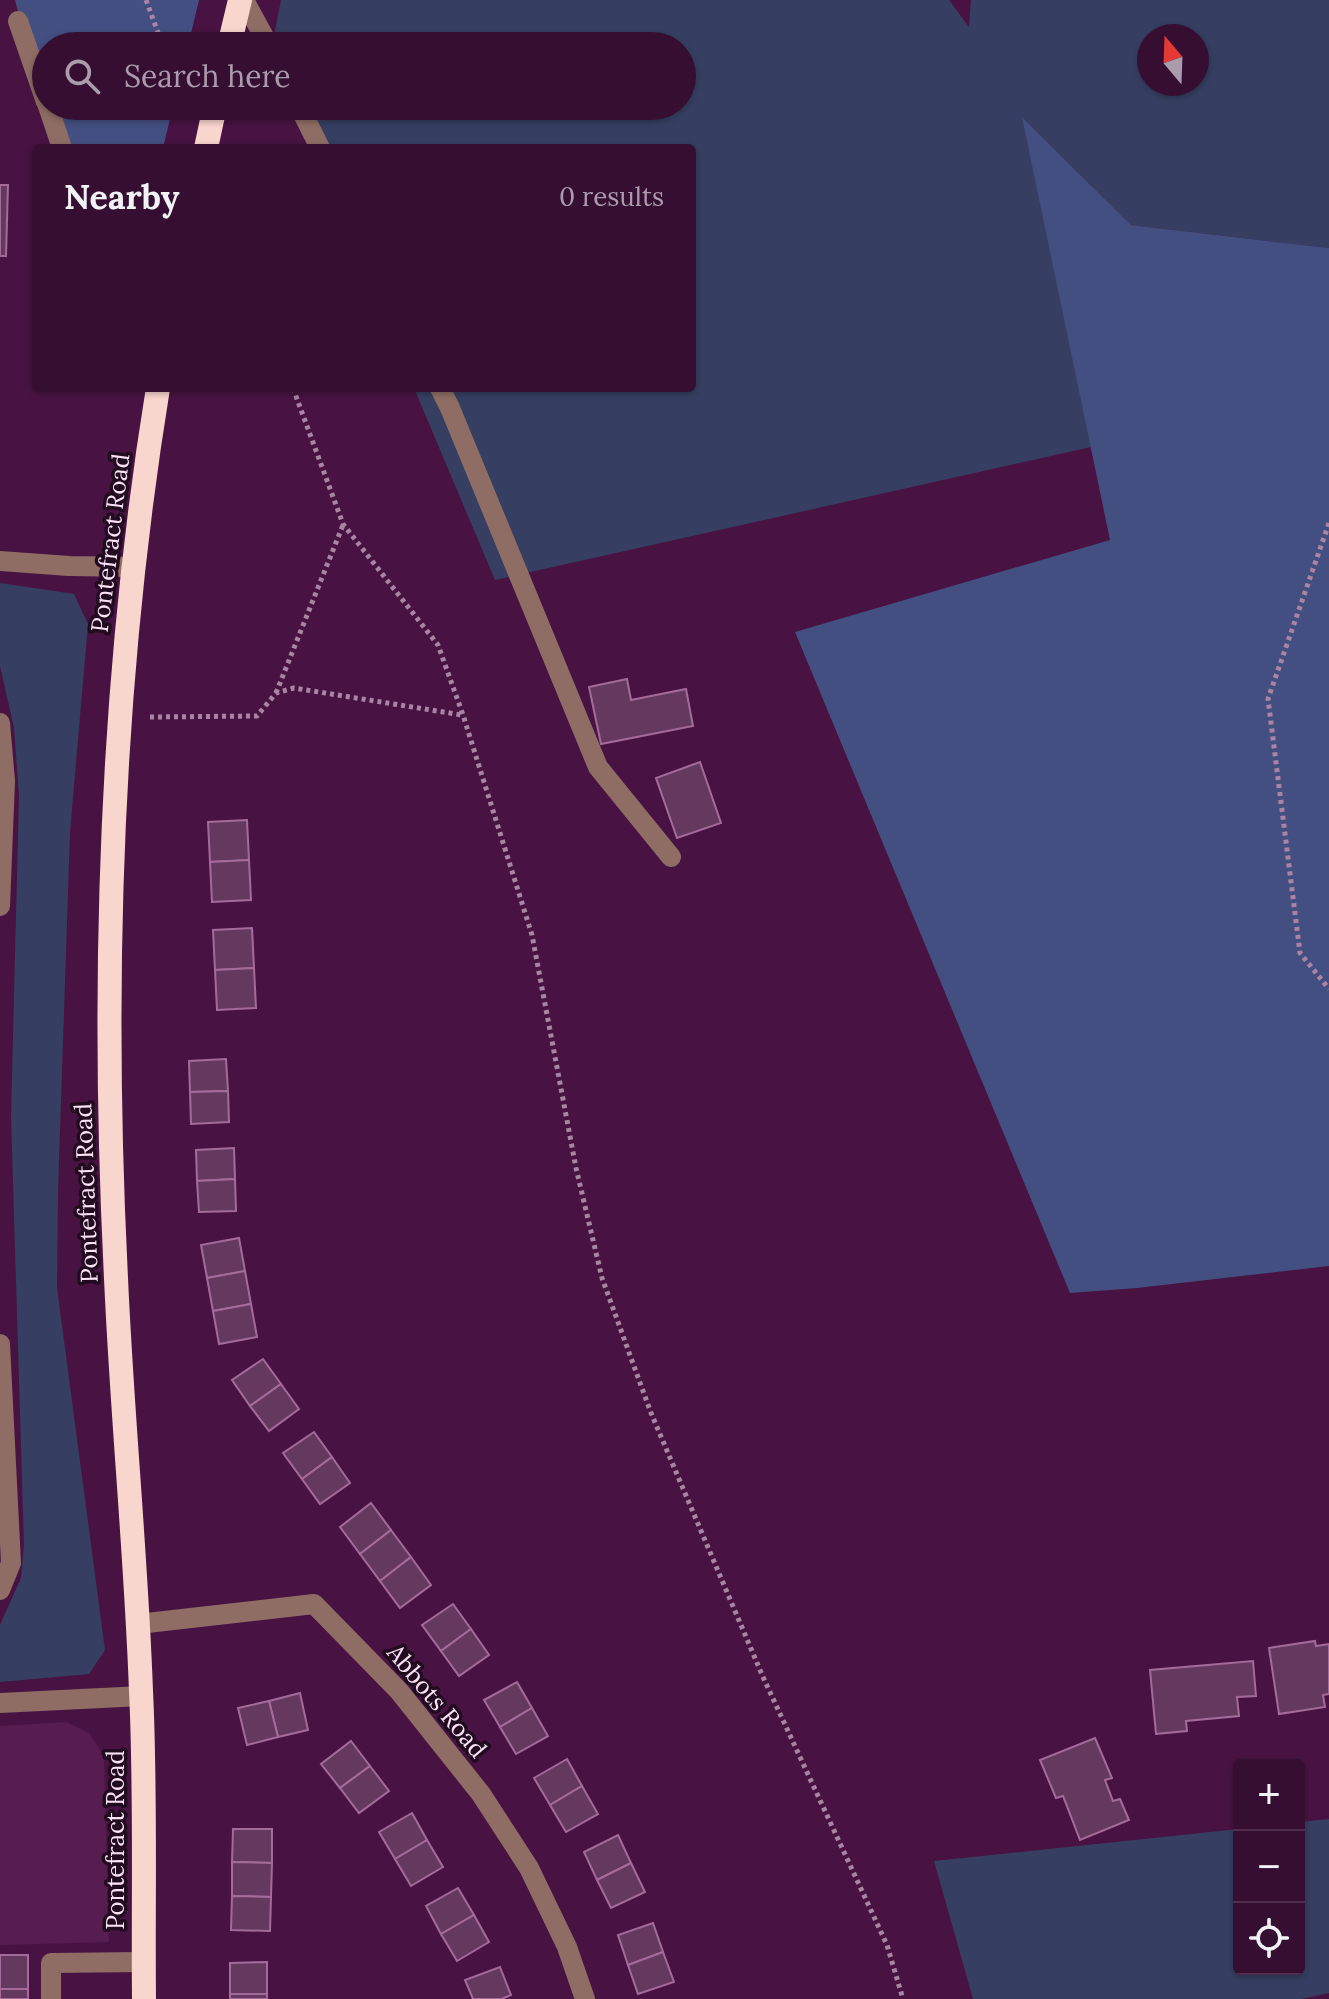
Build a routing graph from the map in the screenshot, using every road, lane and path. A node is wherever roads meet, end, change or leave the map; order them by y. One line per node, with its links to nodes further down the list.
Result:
1 (146, 0): 4 (path)
2 (242, 0): 5 (highway); 6 (street)
3 (18, 21): 7 (street)
4 (158, 32)
5 (233, 32)
6 (261, 32)
7 (32, 61)
8 (52, 120): 11 (street)
9 (212, 120): 12 (highway)
10 (306, 120): 13 (street)
11 (61, 144)
12 (207, 144)
13 (318, 144)
14 (157, 392): 20 (highway, Pontefract Road)
15 (294, 392): 18 (path)
16 (442, 392): 25 (street)
17 (1329, 523): 27 (path)
18 (343, 524): 21 (path); 22 (path)
19 (0, 561): 20 (street)
20 (134, 567): 23 (highway, Pontefract Road)
21 (276, 693): 22 (path); 23 (path)
22 (463, 715): 37 (path)
23 (119, 718): 30 (highway, Pontefract Road)
24 (0, 723): 26 (street)
25 (671, 857)
26 (0, 906)
27 (1329, 989)
28 (0, 1344): 29 (street)
29 (0, 1590)
30 (138, 1624): 31 (highway, Pontefract Road); 36 (street, Abbots Road)
31 (142, 1696): 32 (street); 33 (highway, Pontefract Road)
32 (0, 1703)
33 (143, 1962): 34 (street); 35 (highway, Pontefract Road)
34 (51, 1999)
35 (144, 1999)
36 (585, 1999)
37 (903, 1999)

